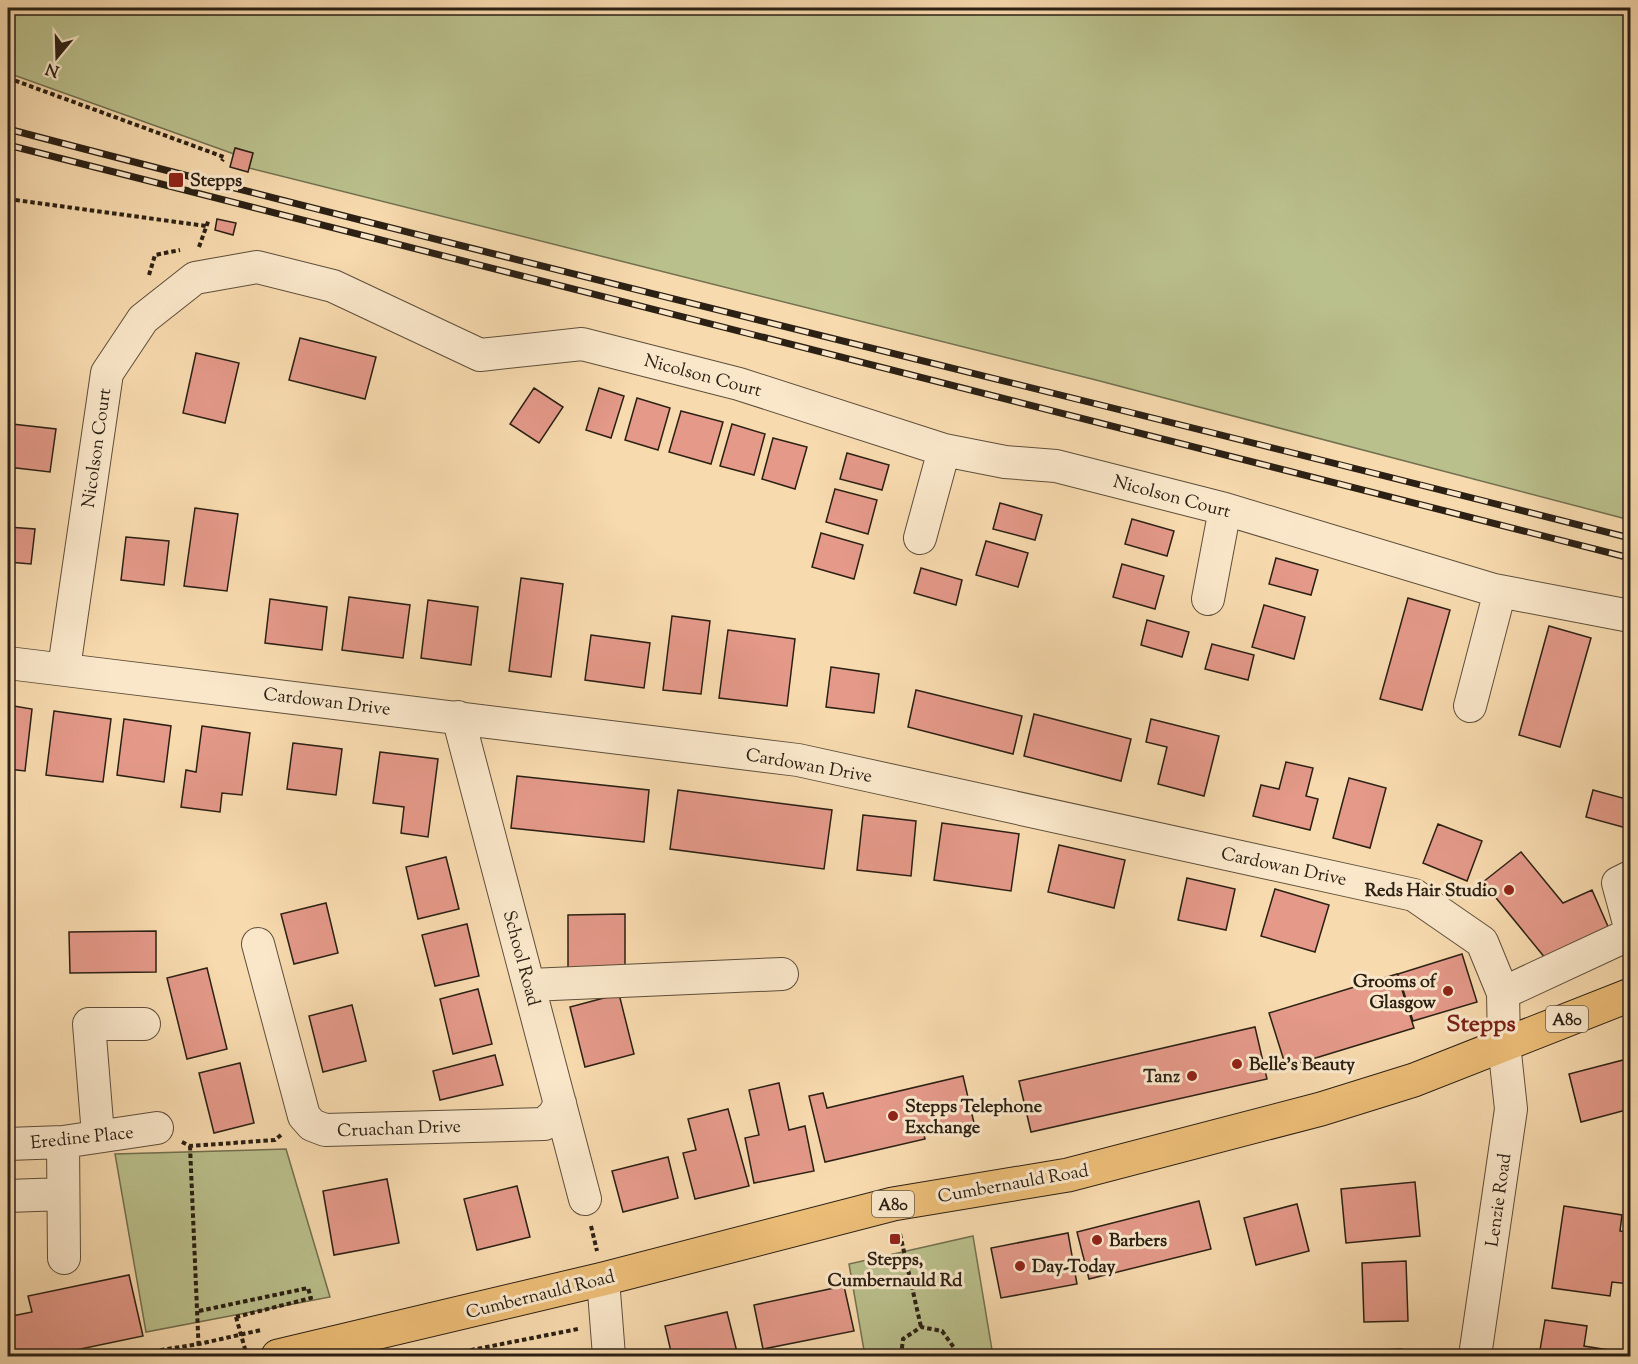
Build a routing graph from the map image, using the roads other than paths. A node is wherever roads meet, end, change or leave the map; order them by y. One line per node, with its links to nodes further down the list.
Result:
1 (944, 450): 2 (street, Nicolson Court); 3 (street); 8 (street, Nicolson Court)
2 (1225, 509): 4 (street, Nicolson Court); 5 (street)
3 (920, 538)
4 (1500, 591): 6 (street, Nicolson Court); 9 (street)
5 (1208, 599)
6 (1630, 616)
7 (8, 663): 8 (street, Cardowan Drive)
8 (64, 668): 10 (street, Cardowan Drive)
9 (1470, 706)
10 (458, 717): 16 (street, School Road); 17 (street, Cardowan Drive)
11 (1630, 877): 12 (street)
12 (1630, 927)
13 (1630, 934): 17 (street)
14 (258, 944): 21 (street, Cruachan Drive)
15 (782, 974): 16 (street)
16 (530, 985): 21 (street, School Road)
17 (1503, 993): 20 (street, Cardowan Drive)
18 (1630, 995): 20 (main road, Cumbernauld Road / A80)
19 (144, 1023): 23 (street)
20 (1504, 1044): 30 (main road, Cumbernauld Road / A80); 33 (street, Lenzie Road)
21 (560, 1103): 28 (street, School Road)
22 (157, 1128): 23 (street, Eredine Place)
23 (98, 1135): 24 (street, Eredine Place)
24 (63, 1142): 25 (street, Eredine Place); 26 (street)
25 (8, 1144)
26 (63, 1194): 27 (street); 29 (street)
27 (8, 1196)
28 (585, 1199)
29 (64, 1258)
30 (603, 1279): 31 (main road, Cumbernauld Road / A80); 32 (street)
31 (278, 1356)
32 (609, 1356)
33 (1475, 1356)

